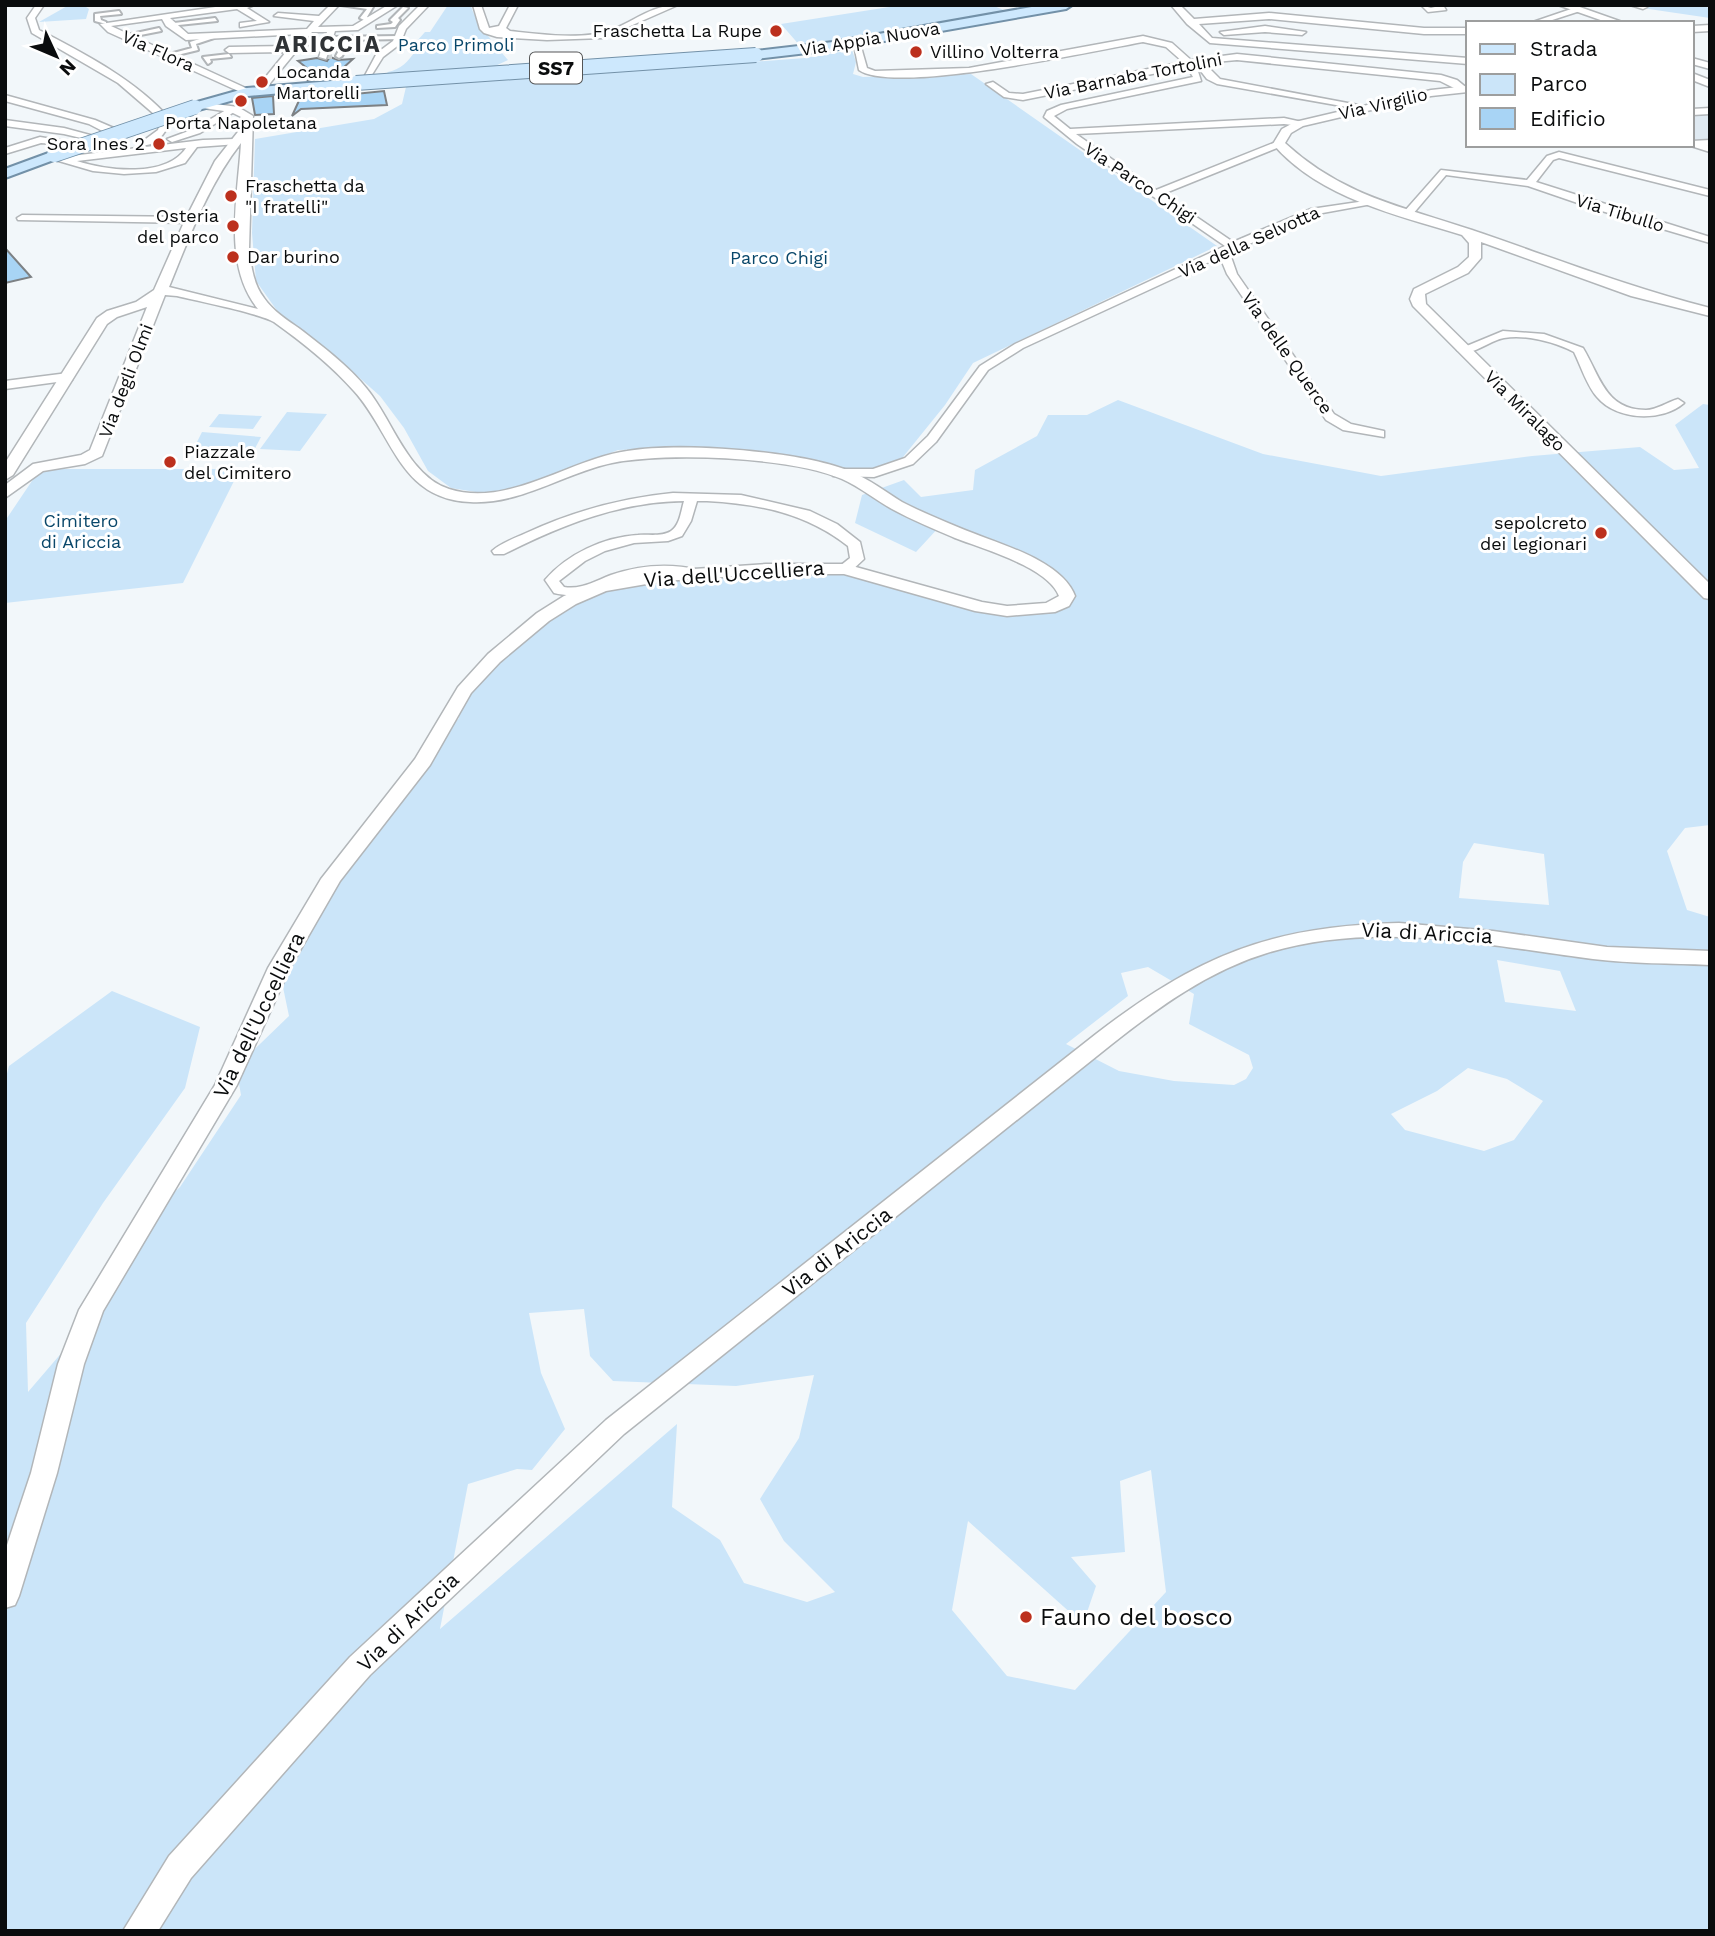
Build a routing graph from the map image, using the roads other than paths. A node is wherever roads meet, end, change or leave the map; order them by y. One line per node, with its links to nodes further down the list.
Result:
1 (40, 5): 76 (street)
2 (250, 5): 16 (street)
3 (335, 5): 21 (street)
4 (344, 5): 28 (street)
5 (425, 5): 44 (street)
6 (477, 5): 34 (street)
7 (514, 5): 34 (street)
8 (674, 5): 34 (street)
9 (1066, 5): 49 (main road, Via Appia Nuova / SS7)
10 (1175, 5): 25 (street)
11 (1425, 5): 12 (street)
12 (1439, 5)
13 (1563, 5): 18 (street)
14 (177, 6): 29 (street)
15 (390, 6): 28 (street); 28 (street)
16 (239, 7): 19 (street); 24 (street)
17 (299, 7): 27 (street)
18 (1577, 9): 22 (street); 23 (street)
19 (207, 12): 29 (street); 36 (street)
20 (119, 17): 26 (street); 29 (street); 31 (street)
21 (321, 19): 27 (street); 33 (street)
22 (1609, 20)
23 (1540, 21)
24 (265, 22): 27 (street); 30 (street)
25 (1191, 22): 38 (street); 39 (street)
26 (133, 23): 29 (street); 31 (street); 32 (street)
27 (285, 23): 33 (street); 40 (street)
28 (369, 23): 42 (street); 43 (street)
29 (169, 24): 32 (street); 36 (street); 36 (street); 51 (street)
30 (249, 24): 36 (street); 40 (street)
31 (108, 25): 41 (street, Via Flora)
32 (159, 30): 41 (street)
33 (309, 30): 42 (street); 52 (street)
34 (503, 30)
35 (1466, 31): 38 (street)
36 (218, 32): 40 (street); 48 (street); 60 (street)
37 (1302, 32): 39 (street)
38 (1450, 32): 47 (street)
39 (1203, 34): 50 (street)
40 (239, 35)
41 (125, 36): 51 (street, Via Flora)
42 (328, 37): 46 (street); 52 (street); 57 (street)
43 (380, 37): 44 (street); 45 (street)
44 (399, 37): 56 (street)
45 (366, 38): 46 (street); 56 (street)
46 (348, 39): 55 (street)
47 (1456, 41)
48 (195, 42): 54 (street)
49 (856, 42): 62 (street); 65 (main road, Via Appia Nuova / SS7, bridge)
50 (1247, 43): 59 (street); 61 (street)
51 (146, 45): 54 (street, Via Flora)
52 (296, 46): 60 (street); 70 (street)
53 (1462, 50): 58 (street)
54 (169, 55): 63 (street, Via Flora)
55 (349, 55)
56 (380, 55): 65 (street)
57 (324, 56)
58 (1466, 57)
59 (1247, 58): 62 (street, Via Barnaba Tortolini); 69 (street, Via Barnaba Tortolini)
60 (230, 60): 63 (street); 66 (street)
61 (1466, 60)
62 (1193, 63): 67 (street, Via Barnaba Tortolini); 74 (street); 82 (street, Via Parco Chigi)
63 (205, 66): 66 (street, Via Flora)
64 (1694, 77): 68 (street)
65 (361, 82): 70 (main road, SS7)
66 (234, 84): 71 (street, Via Flora)
67 (990, 84)
68 (1710, 84)
69 (1466, 89): 74 (street, Via Virgilio)
70 (262, 90): 71 (main road, SS7)
71 (247, 92): 73 (main road, SS7)
72 (5, 99): 81 (street)
73 (198, 106): 75 (street); 93 (main road, SS7, bridge)
74 (1364, 107): 78 (street, Via Virgilio)
75 (234, 109): 80 (street); 84 (street)
76 (160, 115): 79 (street); 81 (street)
77 (5, 124): 86 (street)
78 (1299, 124): 82 (street, Via Virgilio); 87 (street)
79 (163, 128): 81 (street); 84 (street)
80 (247, 128): 83 (street); 91 (street, Via dell'Uccelliera)
81 (108, 132)
82 (1068, 132): 98 (street, Via Parco Chigi)
83 (235, 142): 89 (street); 92 (street)
84 (146, 143): 86 (street)
85 (79, 144): 90 (street)
86 (121, 144): 88 (street)
87 (1279, 144): 98 (street); 100 (street)
88 (94, 145)
89 (193, 145): 93 (street); 93 (street)
90 (5, 150)
91 (248, 152): 92 (street); 109 (street, Via dell'Uccelliera)
92 (227, 153): 103 (street)
93 (56, 157): 94 (street); 95 (main road, SS7)
94 (5, 158): 95 (street)
95 (24, 166): 96 (main road, SS7)
96 (5, 174)
97 (1530, 183): 99 (street); 101 (street, Via Tibullo); 105 (street, Via Tibullo)
98 (1157, 193): 106 (street, Via Parco Chigi)
99 (1710, 193)
100 (1368, 202): 101 (street, Via della Selvotta); 106 (street, Via della Selvotta)
101 (1408, 213): 104 (street, Via della Selvotta)
102 (22, 218): 103 (street)
103 (191, 220): 107 (street)
104 (1466, 232): 108 (street, Via della Selvotta); 110 (street, Via Miralago)
105 (1710, 240)
106 (1233, 247): 114 (street, Via delle Querce); 115 (street, Via della Selvotta)
107 (162, 291): 109 (street); 111 (street); 117 (street, Via degli Olmi)
108 (1710, 312)
109 (271, 316): 115 (street, Via dell'Uccelliera)
110 (1463, 350): 113 (street); 122 (street, Via Miralago)
111 (68, 377): 112 (street); 116 (street)
112 (5, 385)
113 (1678, 403)
114 (1380, 434)
115 (838, 473): 120 (street, Via dell'Uccelliera)
116 (5, 475)
117 (5, 493)
118 (691, 498): 119 (street); 120 (street); 121 (street)
119 (499, 551)
120 (845, 569): 121 (street, Via dell'Uccelliera)
121 (694, 573): 124 (street, Via dell'Uccelliera)
122 (1710, 594)
123 (1710, 958): 125 (street, Via di Ariccia)
124 (5, 1596)
125 (139, 1931)

